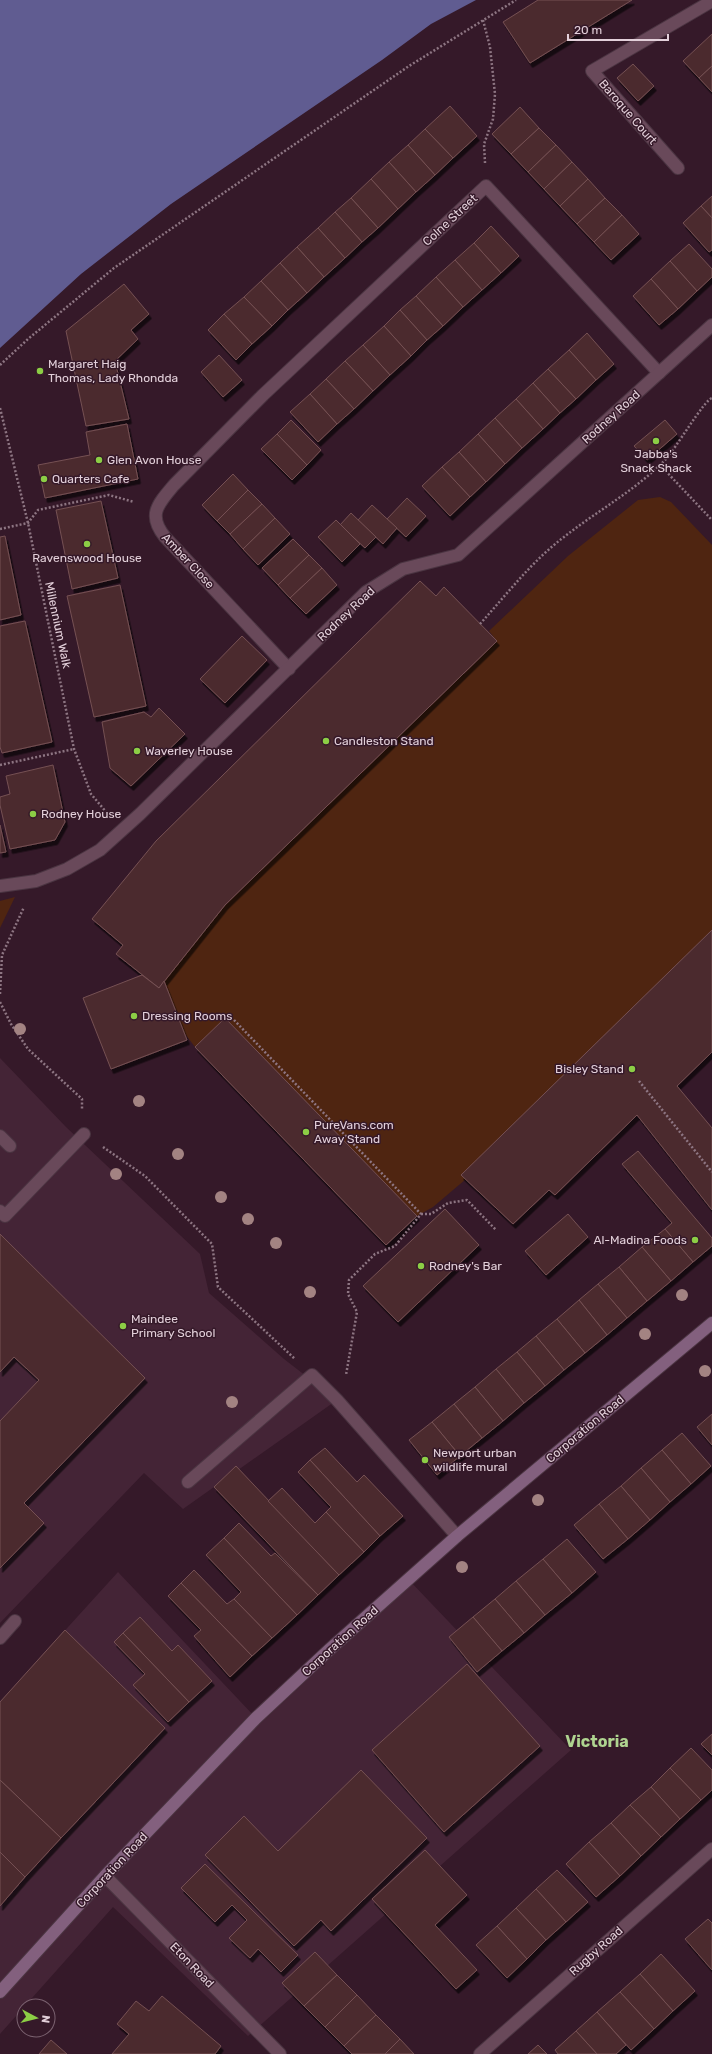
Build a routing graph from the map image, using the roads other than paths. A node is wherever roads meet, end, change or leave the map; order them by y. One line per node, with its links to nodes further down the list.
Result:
1 (712, 1): 2 (street, Baroque Court)
2 (678, 168)
3 (712, 325): 4 (street, Rodney Road)
4 (659, 373): 5 (street, Colne Street); 6 (street, Rodney Road)
5 (158, 508): 6 (street, Amber Close)
6 (289, 669): 7 (street, Rodney Road)
7 (0, 886)
8 (84, 1134): 11 (street)
9 (0, 1136): 10 (street)
10 (10, 1146)
11 (0, 1212)
12 (712, 1323): 14 (street, Corporation Road)
13 (188, 1482): 14 (street)
14 (457, 1536): 18 (street, Corporation Road)
15 (15, 1621): 16 (street)
16 (0, 1638)
17 (712, 1849): 21 (street, Rugby Road)
18 (105, 1876): 19 (street, Corporation Road); 20 (street, Eton Road)
19 (0, 1992)
20 (280, 2054)
21 (480, 2054)

